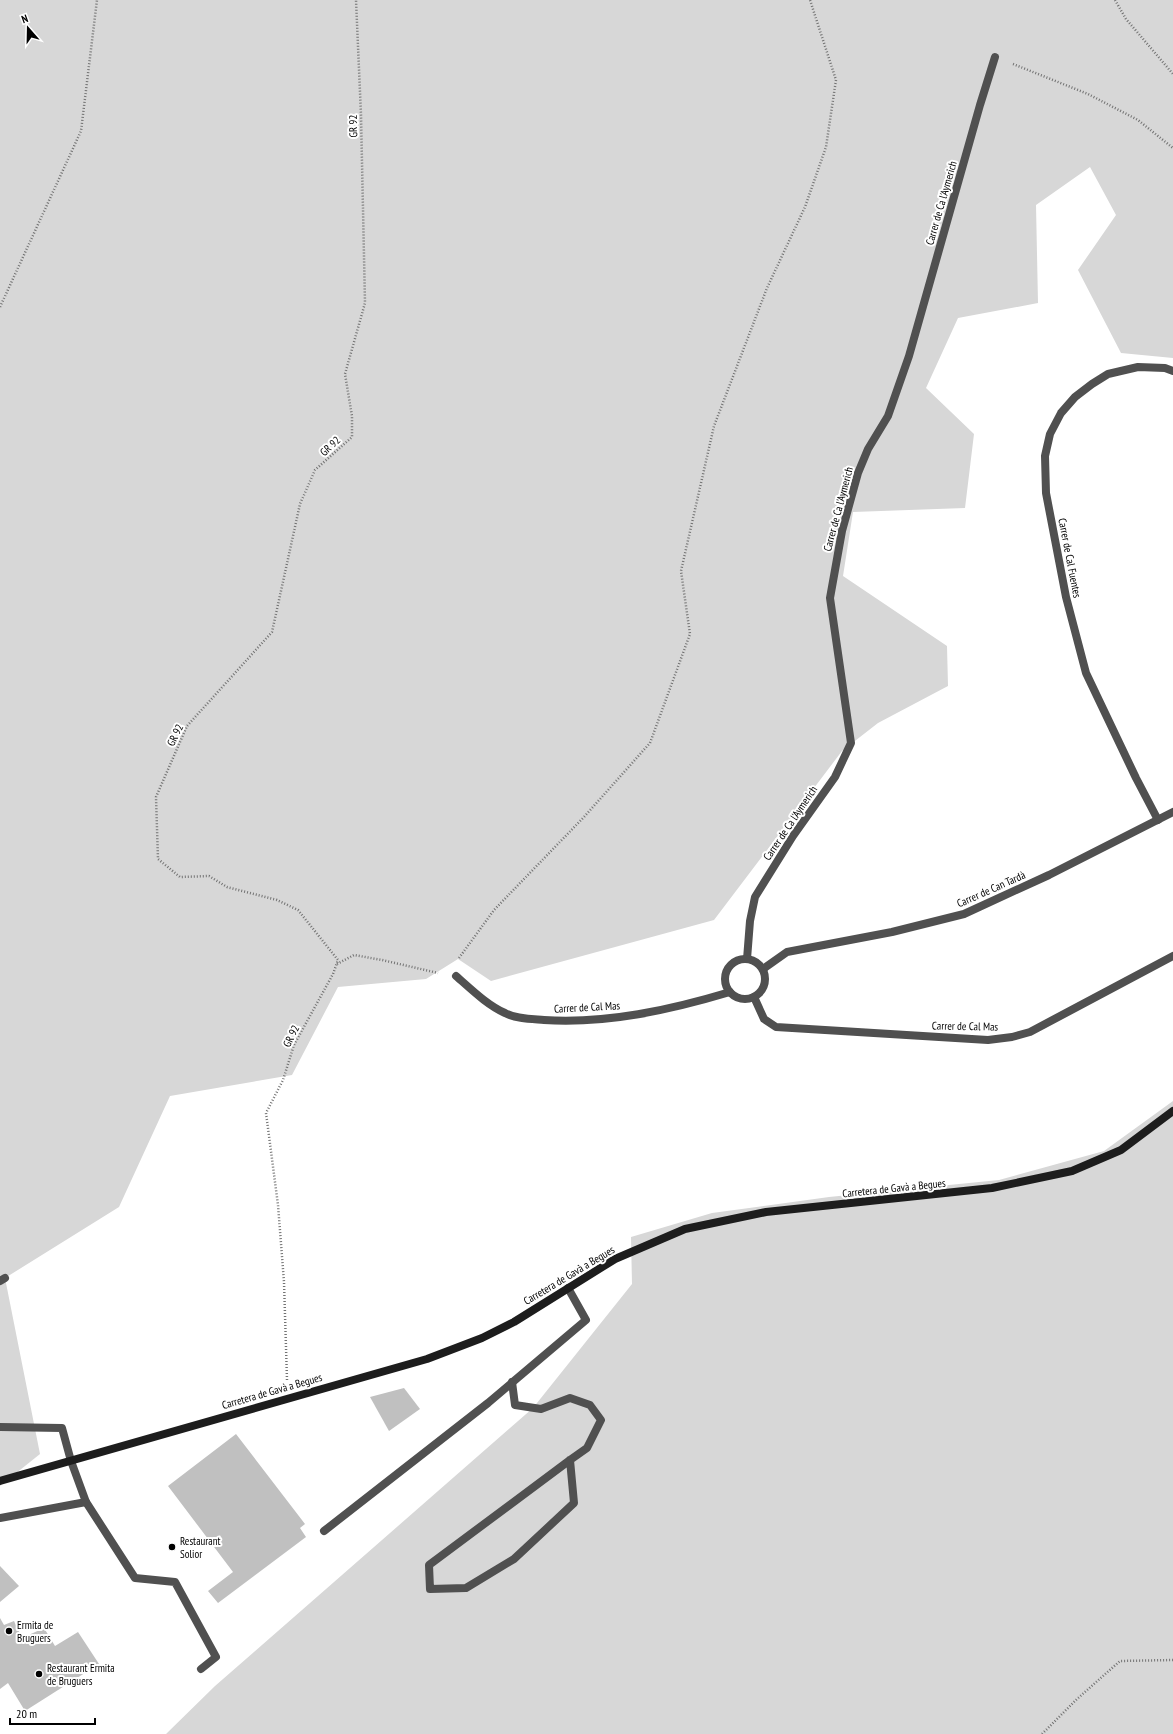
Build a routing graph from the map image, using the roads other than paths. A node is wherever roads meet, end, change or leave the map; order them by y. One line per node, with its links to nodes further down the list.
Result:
1 (995, 57): 6 (street, Carrer de Ca l'Aymerich)
2 (1173, 371): 4 (street, Carrer de Cal Fuentes)
3 (1173, 812): 4 (street, Carrer de Can Tardà)
4 (1158, 820): 7 (street, Carrer de Can Tardà)
5 (1173, 956): 10 (street, Carrer de Cal Mas)
6 (747, 959): 7 (street); 9 (street)
7 (763, 969): 10 (street)
8 (456, 976): 9 (street, Carrer de Cal Mas)
9 (730, 992): 10 (street)
10 (754, 997)
11 (1173, 1111): 12 (main road, Carretera de Gavà a Begues)
12 (568, 1288): 13 (street); 16 (main road, Carretera de Gavà a Begues)
13 (512, 1382): 15 (street); 20 (street)
14 (0, 1427): 16 (street)
15 (570, 1460): 15 (street)
16 (71, 1461): 17 (main road, Carretera de Gavà a Begues); 18 (street)
17 (0, 1481)
18 (86, 1502): 19 (street); 21 (street)
19 (0, 1518)
20 (324, 1530)
21 (201, 1669)

